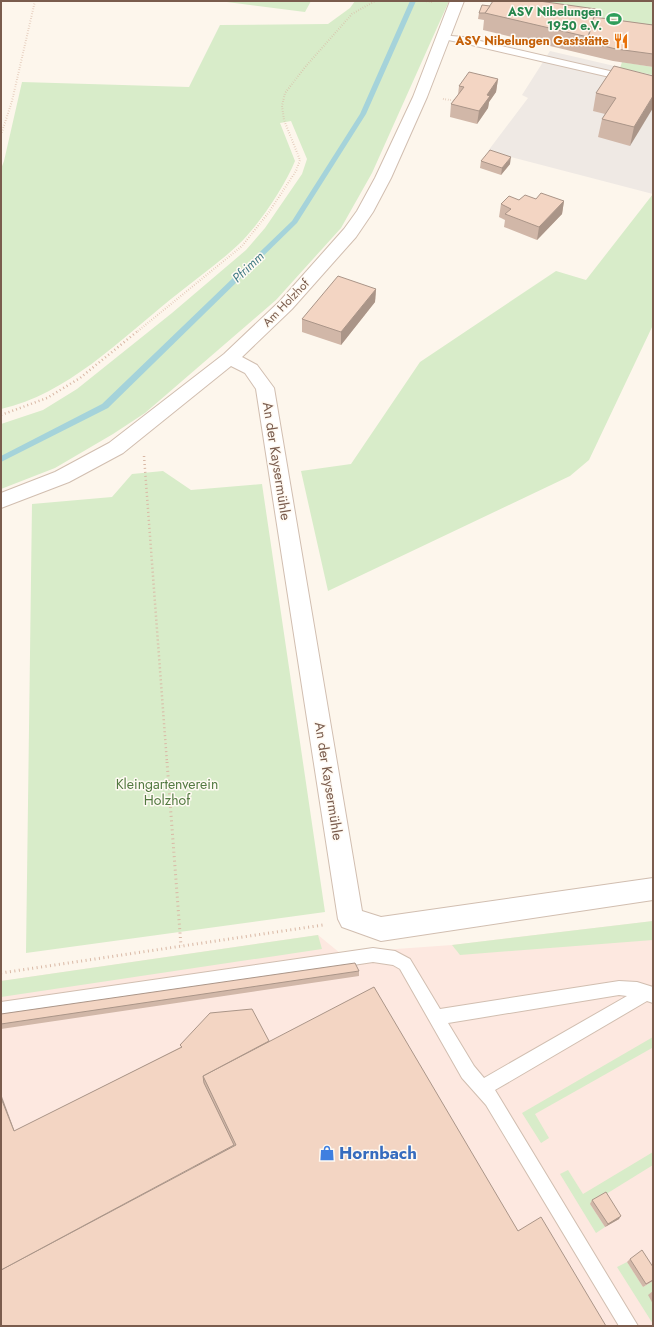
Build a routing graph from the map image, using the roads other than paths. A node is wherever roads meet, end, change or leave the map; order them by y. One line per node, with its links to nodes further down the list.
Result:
1 (457, 1): 2 (street, Am Holzhof)
2 (443, 37): 3 (lane); 4 (street, Am Holzhof)
3 (653, 84)
4 (230, 358): 5 (street, Am Holzhof); 6 (street, An der Kaysermühle)
5 (1, 501)
6 (653, 889)
7 (651, 994): 9 (lane); 10 (lane)
8 (1, 1010): 9 (lane)
9 (436, 1017): 10 (lane)
10 (482, 1088): 11 (lane)
11 (628, 1326)

